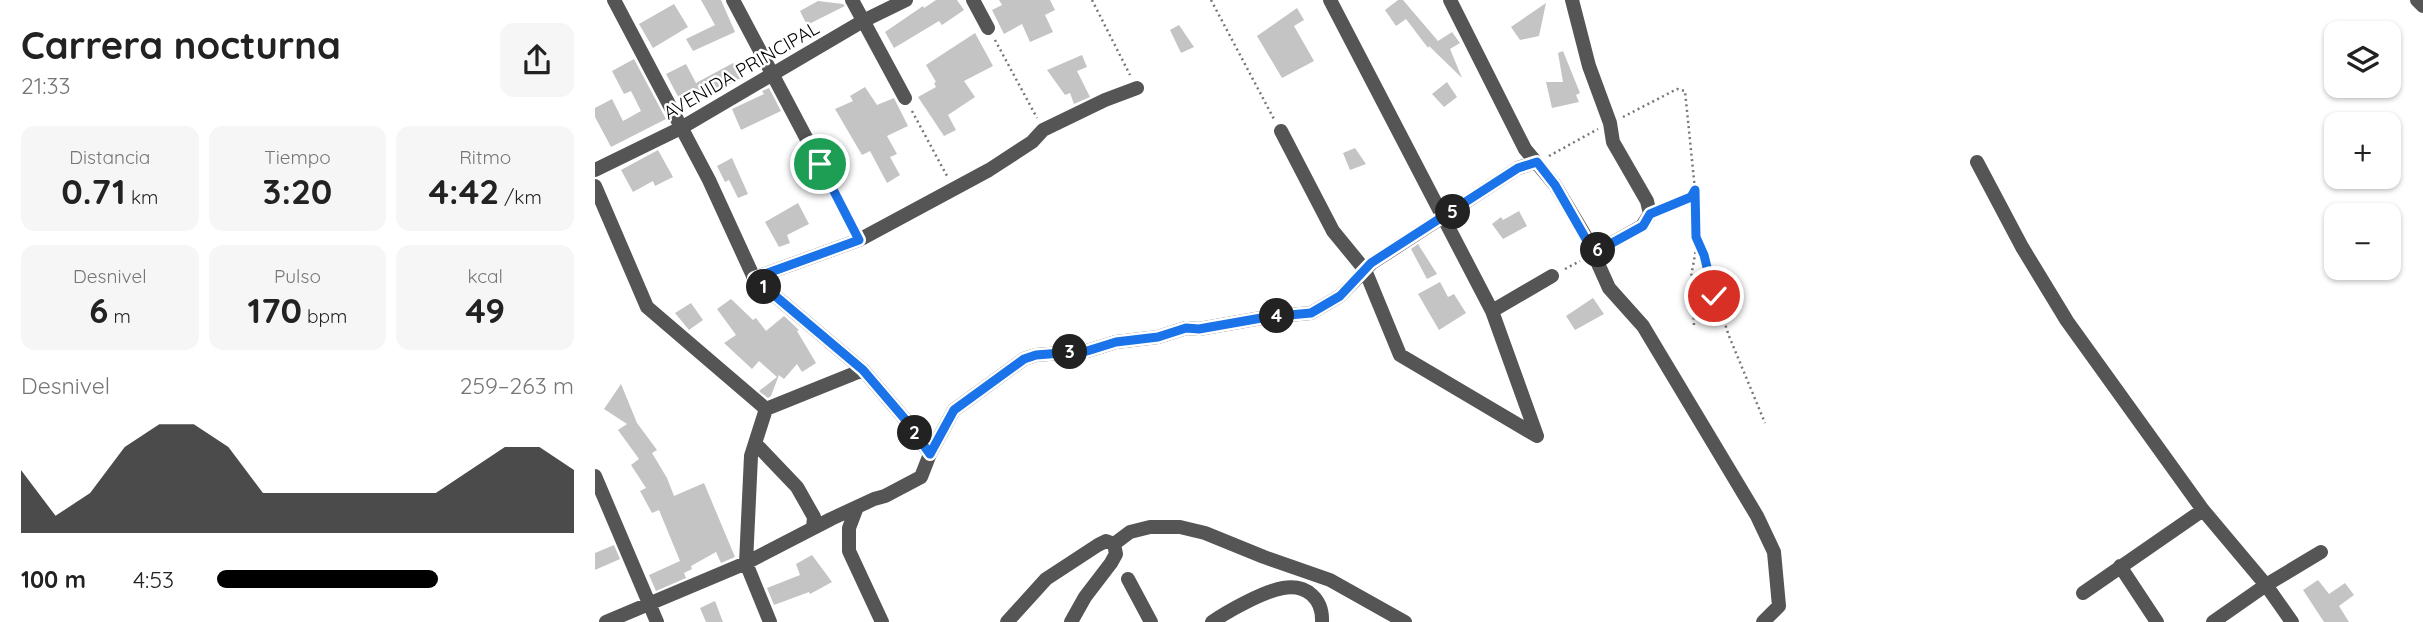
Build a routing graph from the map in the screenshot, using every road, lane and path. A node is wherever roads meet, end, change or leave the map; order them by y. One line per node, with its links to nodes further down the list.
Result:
1 (614, 0): 19 (street)
2 (733, 0): 15 (street)
3 (852, 0): 13 (street)
4 (906, 0): 13 (street, AVENIDA PRINCIPAL)
5 (973, 0): 14 (street)
6 (1092, 0): 16 (path)
7 (1212, 0): 21 (path)
8 (1330, 0): 30 (street)
9 (1450, 0): 22 (street)
10 (1572, 0): 18 (street)
11 (2417, 0): 12 (street)
12 (2423, 6)
13 (863, 21): 15 (street, AVENIDA PRINCIPAL); 17 (street)
14 (988, 28): 20 (path)
15 (774, 75): 19 (street, AVENIDA PRINCIPAL); 24 (street)
16 (1137, 88): 20 (street)
17 (905, 98): 27 (path)
18 (1610, 123): 22 (path); 28 (path); 29 (street)
19 (681, 128): 25 (street, AVENIDA PRINCIPAL); 36 (street)
20 (1043, 130): 27 (street)
21 (1281, 131): 34 (street)
22 (1537, 162): 30 (street); 33 (street)
23 (1977, 162): 46 (street)
24 (820, 164): 32 (path)
25 (595, 170)
26 (595, 186): 40 (street)
27 (953, 188): 32 (street)
28 (1695, 190): 29 (path); 31 (path)
29 (1650, 214): 33 (street)
30 (1444, 218): 34 (street); 37 (street)
31 (1696, 237): 38 (path); 41 (path)
32 (859, 240): 36 (street)
33 (1594, 253): 35 (path); 67 (street)
34 (1364, 270): 37 (street); 43 (street)
35 (1552, 276): 37 (street)
36 (754, 278): 39 (street)
37 (1492, 311)
38 (1694, 324)
39 (863, 370): 40 (street); 43 (street)
40 (765, 409): 42 (street)
41 (1765, 423)
42 (755, 443): 47 (street); 50 (street)
43 (930, 454): 45 (street)
44 (595, 476): 56 (street)
45 (857, 508): 47 (street); 61 (street)
46 (2203, 510): 51 (street); 54 (street)
47 (813, 528): 50 (street)
48 (1114, 544): 53 (street); 62 (street); 63 (street)
49 (2321, 552): 54 (street)
50 (746, 563): 56 (street); 60 (street)
51 (2120, 566): 55 (street); 68 (street)
52 (1128, 579): 64 (street)
53 (1330, 580): 57 (street); 66 (street)
54 (2266, 584): 69 (street); 70 (street)
55 (2083, 593)
56 (650, 604): 58 (street); 59 (street)
57 (1324, 618): 65 (street)
58 (606, 622)
59 (657, 622)
60 (770, 622)
61 (882, 622)
62 (1007, 622)
63 (1071, 622)
64 (1151, 622)
65 (1212, 622)
66 (1405, 622)
67 (1763, 622)
68 (2157, 622)
69 (2213, 622)
70 (2292, 622)

